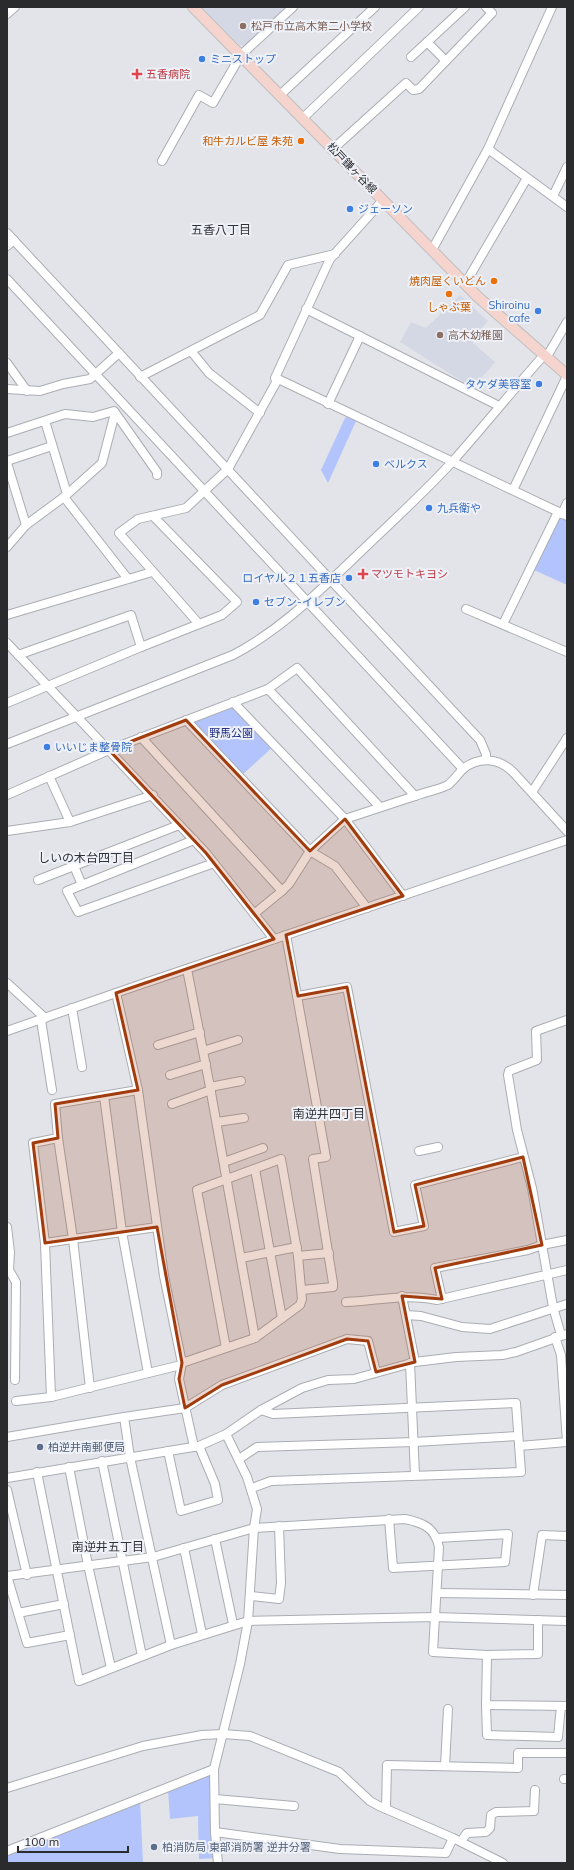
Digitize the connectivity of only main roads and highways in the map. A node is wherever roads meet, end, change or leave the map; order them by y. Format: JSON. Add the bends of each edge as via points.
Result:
{"nodes":[{"id":1,"x":193,"y":7,"type":"edge"},
{"id":2,"x":567,"y":376,"type":"edge"}],
"edges":[{"from":1,"to":2,"type":"main road","name":"松戸鎌ヶ谷線","via":[[465,284]]}]}
